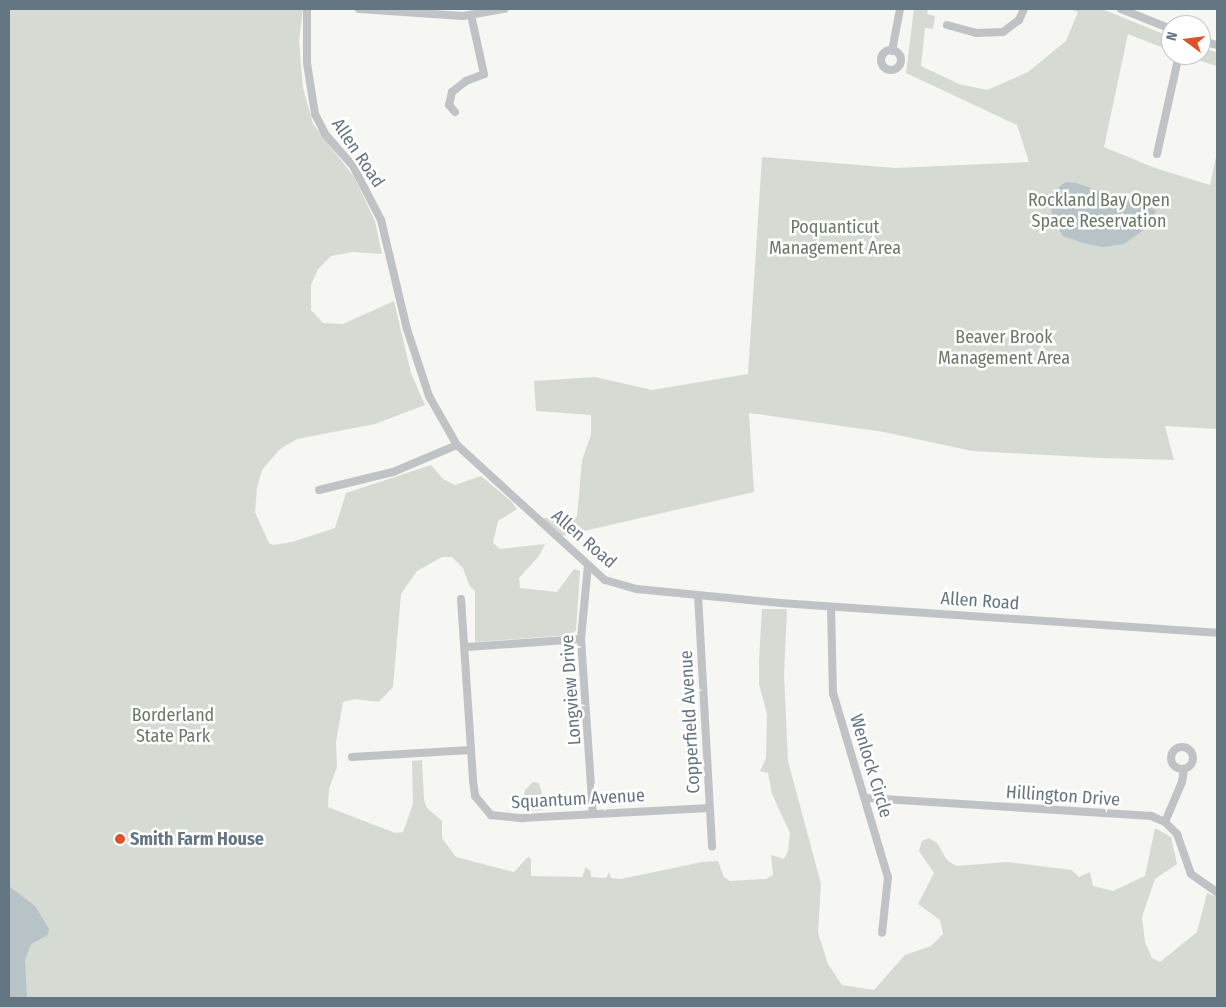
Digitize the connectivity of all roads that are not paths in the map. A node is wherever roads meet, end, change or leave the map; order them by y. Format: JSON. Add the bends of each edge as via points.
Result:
{"nodes":[{"id":1,"x":307,"y":9,"type":"edge"},
{"id":2,"x":359,"y":9,"type":"edge"},
{"id":3,"x":504,"y":9,"type":"edge"},
{"id":4,"x":900,"y":9,"type":"edge"},
{"id":5,"x":1024,"y":9,"type":"edge"},
{"id":6,"x":1120,"y":9,"type":"edge"},
{"id":7,"x":472,"y":15,"type":"junction"},
{"id":8,"x":947,"y":25,"type":"dead end"},
{"id":9,"x":1161,"y":25,"type":"edge"},
{"id":10,"x":892,"y":50,"type":"dead end"},
{"id":11,"x":1177,"y":65,"type":"edge"},
{"id":12,"x":455,"y":112,"type":"dead end"},
{"id":13,"x":1156,"y":154,"type":"dead end"},
{"id":14,"x":457,"y":445,"type":"junction"},
{"id":15,"x":319,"y":490,"type":"dead end"},
{"id":16,"x":588,"y":565,"type":"junction"},
{"id":17,"x":698,"y":595,"type":"junction"},
{"id":18,"x":461,"y":599,"type":"dead end"},
{"id":19,"x":832,"y":607,"type":"junction"},
{"id":20,"x":1217,"y":634,"type":"edge"},
{"id":21,"x":581,"y":639,"type":"junction"},
{"id":22,"x":467,"y":647,"type":"junction"},
{"id":23,"x":471,"y":750,"type":"junction"},
{"id":24,"x":352,"y":757,"type":"dead end"},
{"id":25,"x":1184,"y":769,"type":"dead end"},
{"id":26,"x":867,"y":798,"type":"junction"},
{"id":27,"x":709,"y":808,"type":"junction"},
{"id":28,"x":593,"y":813,"type":"junction"},
{"id":29,"x":1165,"y":822,"type":"junction"},
{"id":30,"x":712,"y":847,"type":"dead end"},
{"id":31,"x":1217,"y":892,"type":"edge"},
{"id":32,"x":882,"y":933,"type":"dead end"}],
"edges":[{"from":1,"to":14,"type":"street","name":"Allen Road","via":[[306,63],[315,114],[325,134],[353,166],[381,220],[420,375]]},
{"from":2,"to":7,"type":"street"},
{"from":3,"to":7,"type":"street"},
{"from":4,"to":10,"type":"street"},
{"from":5,"to":8,"type":"street","via":[[1019,20],[1003,32],[976,32]]},
{"from":6,"to":9,"type":"street"},
{"from":7,"to":12,"type":"street","via":[[484,74],[466,81],[452,92],[449,105]]},
{"from":11,"to":13,"type":"street"},
{"from":14,"to":15,"type":"street","via":[[393,472]]},
{"from":14,"to":16,"type":"street","name":"Allen Road"},
{"from":16,"to":17,"type":"street","name":"Allen Road","via":[[605,580],[623,587]]},
{"from":16,"to":21,"type":"street","name":"Longview Drive"},
{"from":17,"to":19,"type":"street","name":"Allen Road"},
{"from":17,"to":27,"type":"street","name":"Copperfield Avenue"},
{"from":18,"to":22,"type":"street","name":"Squantum Avenue"},
{"from":19,"to":20,"type":"street","name":"Allen Road"},
{"from":19,"to":26,"type":"street","name":"Wenlock Circle","via":[[833,693]]},
{"from":21,"to":22,"type":"street"},
{"from":21,"to":28,"type":"street","name":"Longview Drive"},
{"from":22,"to":23,"type":"street","name":"Squantum Avenue"},
{"from":23,"to":24,"type":"street"},
{"from":23,"to":28,"type":"street","name":"Squantum Avenue","via":[[475,796],[491,815],[522,818]]},
{"from":25,"to":29,"type":"street","via":[[1182,782]]},
{"from":26,"to":29,"type":"street","name":"Hillington Drive","via":[[1138,815]]},
{"from":26,"to":32,"type":"street","name":"Wenlock Circle","via":[[888,877]]},
{"from":27,"to":28,"type":"street","name":"Squantum Avenue"},
{"from":27,"to":30,"type":"street","name":"Copperfield Avenue"},
{"from":29,"to":31,"type":"street","via":[[1177,834],[1191,874]]}]}
